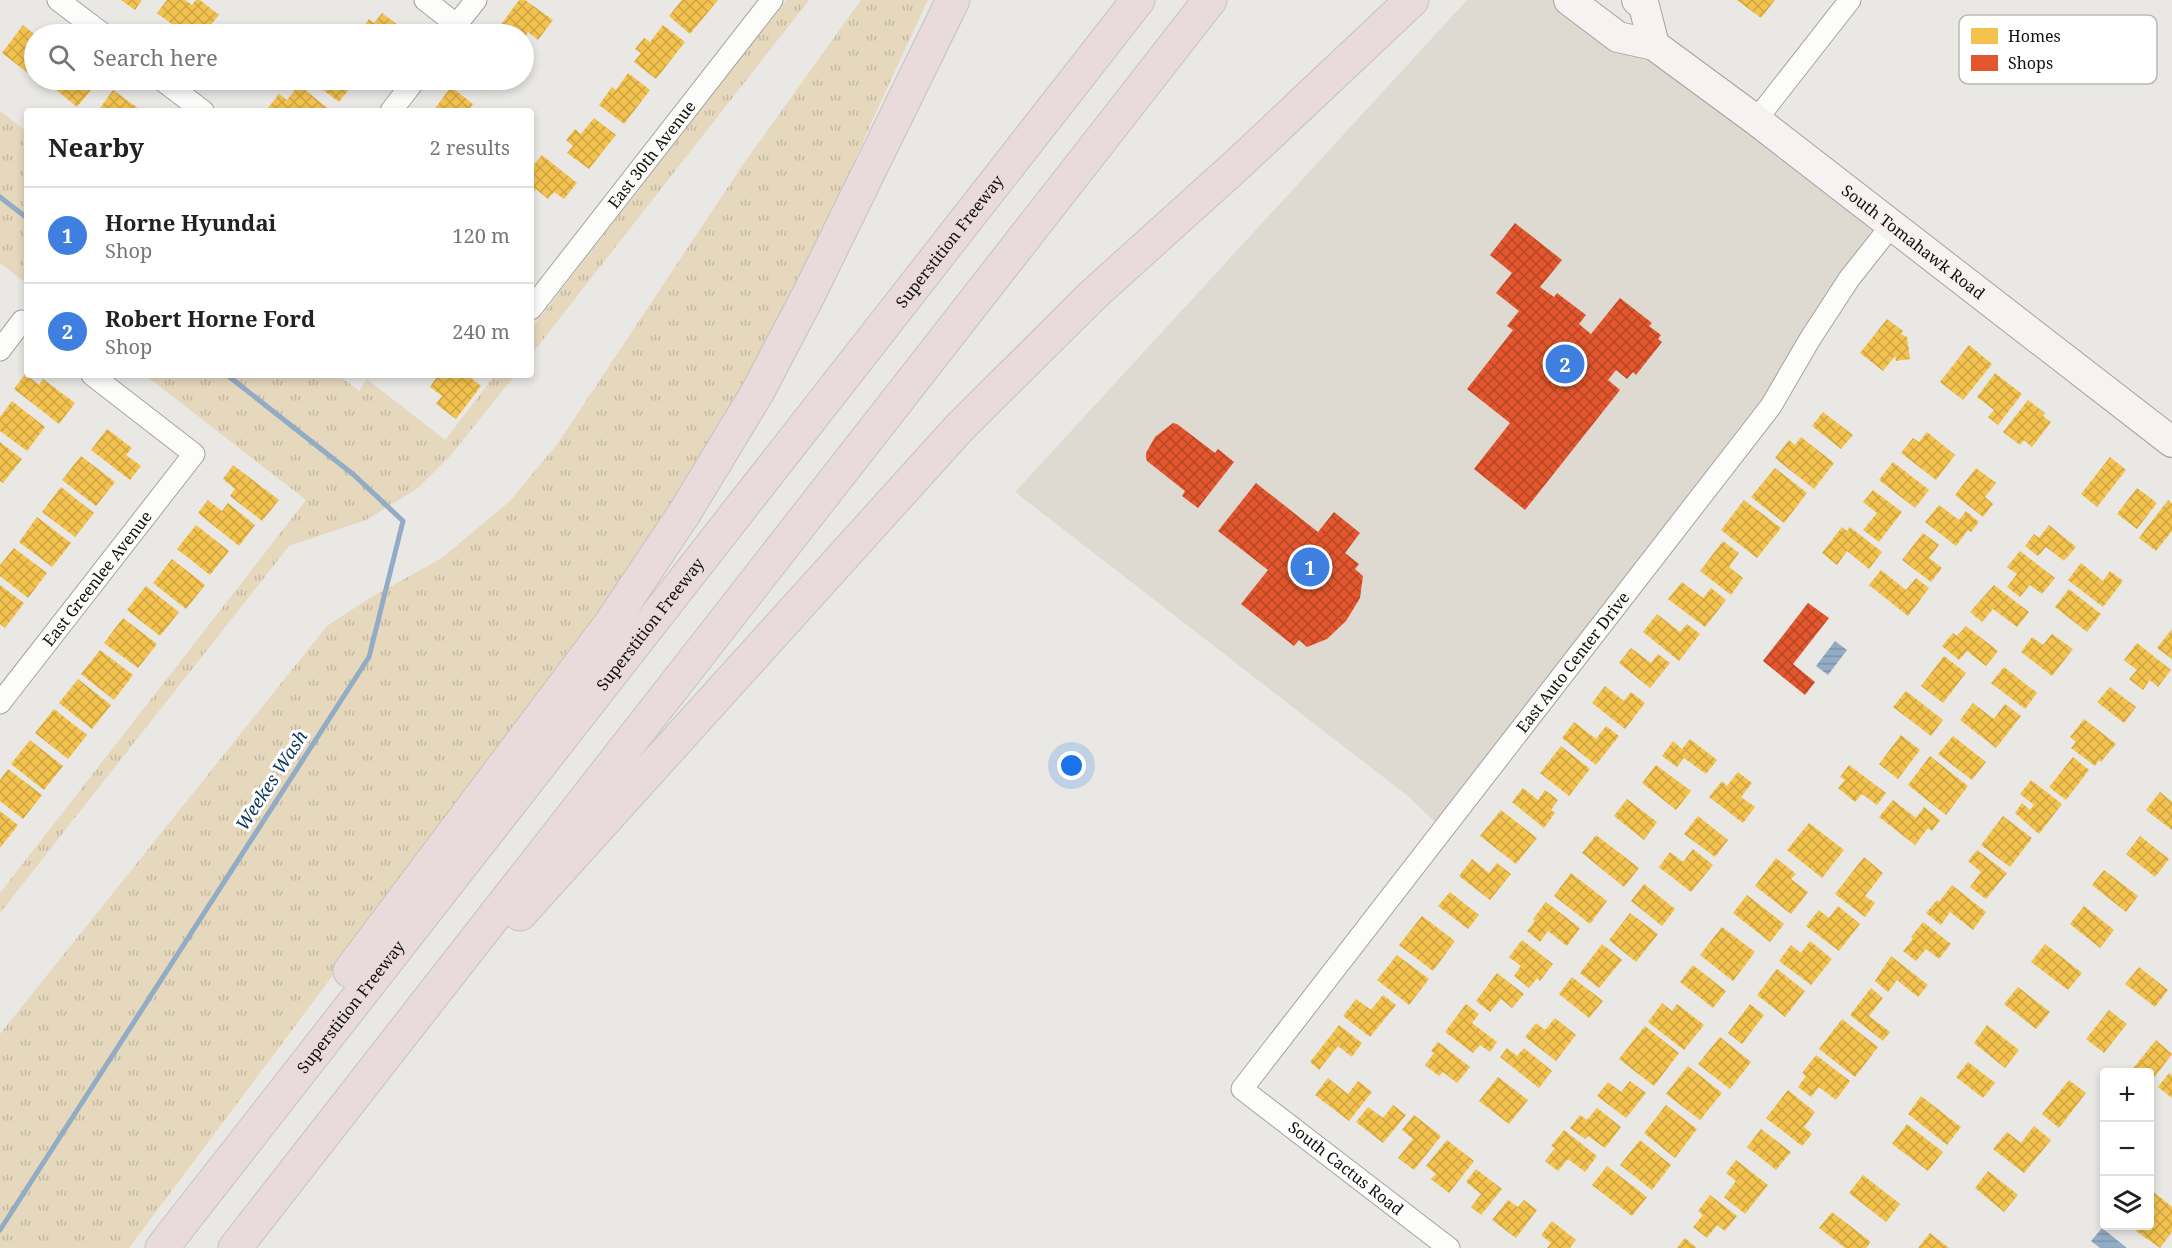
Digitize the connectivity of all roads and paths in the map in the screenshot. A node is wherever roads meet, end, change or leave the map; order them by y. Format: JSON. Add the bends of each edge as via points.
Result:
{"nodes":[{"id":1,"x":58,"y":0,"type":"edge"},
{"id":2,"x":425,"y":0,"type":"edge"},
{"id":3,"x":476,"y":0,"type":"edge"},
{"id":4,"x":772,"y":0,"type":"edge"},
{"id":5,"x":953,"y":0,"type":"edge"},
{"id":6,"x":1138,"y":0,"type":"edge"},
{"id":7,"x":1210,"y":0,"type":"edge"},
{"id":8,"x":1412,"y":0,"type":"edge"},
{"id":9,"x":1569,"y":0,"type":"edge"},
{"id":10,"x":1637,"y":0,"type":"edge"},
{"id":11,"x":1850,"y":0,"type":"edge"},
{"id":12,"x":90,"y":24,"type":"edge"},
{"id":13,"x":447,"y":24,"type":"edge"},
{"id":14,"x":458,"y":24,"type":"edge"},
{"id":15,"x":1654,"y":45,"type":"junction"},
{"id":16,"x":175,"y":90,"type":"edge"},
{"id":17,"x":407,"y":90,"type":"edge"},
{"id":18,"x":199,"y":108,"type":"edge"},
{"id":19,"x":393,"y":108,"type":"edge"},
{"id":20,"x":1756,"y":120,"type":"junction"},
{"id":21,"x":1891,"y":226,"type":"junction"},
{"id":22,"x":534,"y":305,"type":"edge"},
{"id":23,"x":24,"y":324,"type":"edge"},
{"id":24,"x":0,"y":350,"type":"edge"},
{"id":25,"x":96,"y":378,"type":"edge"},
{"id":26,"x":2172,"y":442,"type":"edge"},
{"id":27,"x":0,"y":703,"type":"edge"},
{"id":28,"x":376,"y":1066,"type":"junction"},
{"id":29,"x":1242,"y":1089,"type":"joint"},
{"id":30,"x":155,"y":1248,"type":"edge"},
{"id":31,"x":162,"y":1248,"type":"edge"},
{"id":32,"x":235,"y":1248,"type":"edge"},
{"id":33,"x":1449,"y":1248,"type":"edge"}],
"edges":[{"from":1,"to":12,"type":"street"},
{"from":2,"to":13,"type":"street"},
{"from":3,"to":14,"type":"street"},
{"from":4,"to":22,"type":"street","name":"East 30th Avenue"},
{"from":5,"to":30,"type":"highway","via":[[809,294],[757,393],[685,512],[610,623],[276,1070]]},
{"from":6,"to":31,"type":"highway","name":"Superstition Freeway"},
{"from":7,"to":28,"type":"highway"},
{"from":8,"to":28,"type":"highway","via":[[1092,295],[960,427],[490,947]]},
{"from":9,"to":15,"type":"main road","name":"South Tomahawk Road","via":[[1617,37]]},
{"from":10,"to":15,"type":"main road","via":[[1644,6]]},
{"from":11,"to":20,"type":"street"},
{"from":15,"to":20,"type":"main road","name":"South Tomahawk Road"},
{"from":16,"to":18,"type":"street"},
{"from":17,"to":19,"type":"street"},
{"from":20,"to":21,"type":"main road","name":"South Tomahawk Road"},
{"from":21,"to":26,"type":"main road","name":"South Tomahawk Road"},
{"from":21,"to":29,"type":"street","name":"East Auto Center Drive","via":[[1849,279],[1771,406]]},
{"from":23,"to":24,"type":"street"},
{"from":25,"to":27,"type":"street","name":"East Greenlee Avenue","via":[[194,454]]},
{"from":28,"to":32,"type":"highway"},
{"from":29,"to":33,"type":"street","name":"South Cactus Road"}]}
